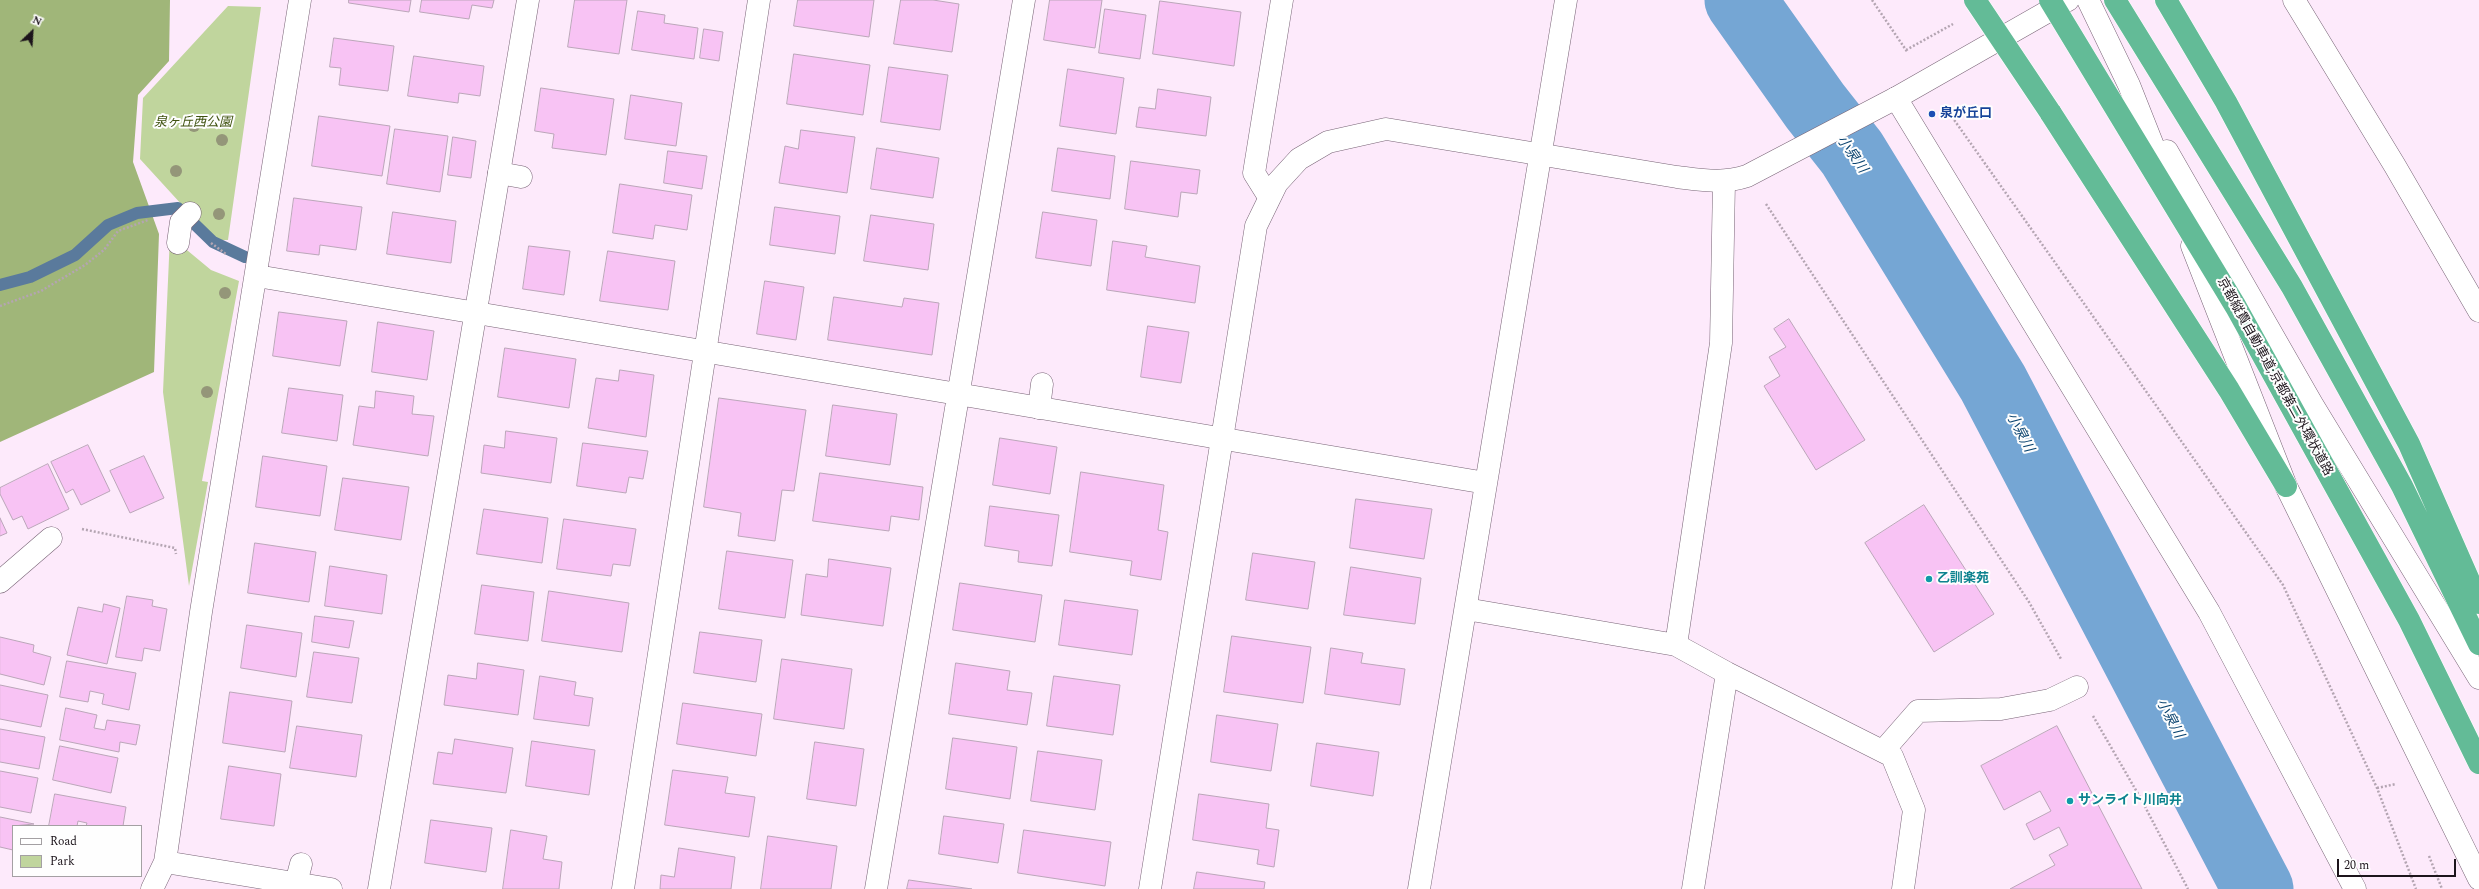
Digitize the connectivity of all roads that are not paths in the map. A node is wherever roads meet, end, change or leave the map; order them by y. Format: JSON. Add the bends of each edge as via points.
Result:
{"nodes":[{"id":1,"x":300,"y":0,"type":"edge"},
{"id":2,"x":528,"y":0,"type":"edge"},
{"id":3,"x":759,"y":0,"type":"edge"},
{"id":4,"x":1024,"y":0,"type":"edge"},
{"id":5,"x":1282,"y":0,"type":"edge"},
{"id":6,"x":1566,"y":0,"type":"edge"},
{"id":7,"x":1975,"y":0,"type":"edge"},
{"id":8,"x":2050,"y":0,"type":"edge"},
{"id":9,"x":2068,"y":0,"type":"edge"},
{"id":10,"x":2088,"y":0,"type":"edge"},
{"id":11,"x":2115,"y":0,"type":"edge"},
{"id":12,"x":2166,"y":0,"type":"edge"},
{"id":13,"x":2294,"y":0,"type":"edge"},
{"id":14,"x":2129,"y":86,"type":"junction"},
{"id":15,"x":1892,"y":100,"type":"junction"},
{"id":16,"x":1541,"y":155,"type":"junction"},
{"id":17,"x":499,"y":173,"type":"junction"},
{"id":18,"x":521,"y":177,"type":"dead end"},
{"id":19,"x":1724,"y":182,"type":"junction"},
{"id":20,"x":1269,"y":197,"type":"junction"},
{"id":21,"x":257,"y":276,"type":"junction"},
{"id":22,"x":2479,"y":311,"type":"edge"},
{"id":23,"x":476,"y":313,"type":"junction"},
{"id":24,"x":705,"y":352,"type":"junction"},
{"id":25,"x":1042,"y":384,"type":"dead end"},
{"id":26,"x":958,"y":394,"type":"junction"},
{"id":27,"x":1039,"y":408,"type":"junction"},
{"id":28,"x":1222,"y":439,"type":"junction"},
{"id":29,"x":1486,"y":483,"type":"junction"},
{"id":30,"x":2286,"y":486,"type":"junction"},
{"id":31,"x":51,"y":538,"type":"road end"},
{"id":32,"x":0,"y":582,"type":"edge"},
{"id":33,"x":2479,"y":603,"type":"edge"},
{"id":34,"x":1466,"y":609,"type":"junction"},
{"id":35,"x":2479,"y":644,"type":"edge"},
{"id":36,"x":1676,"y":645,"type":"junction"},
{"id":37,"x":1727,"y":673,"type":"junction"},
{"id":38,"x":2479,"y":678,"type":"edge"},
{"id":39,"x":2077,"y":687,"type":"road end"},
{"id":40,"x":1883,"y":751,"type":"junction"},
{"id":41,"x":2479,"y":764,"type":"edge"},
{"id":42,"x":165,"y":862,"type":"junction"},
{"id":43,"x":2479,"y":879,"type":"edge"},
{"id":44,"x":152,"y":889,"type":"edge"},
{"id":45,"x":331,"y":889,"type":"edge"},
{"id":46,"x":379,"y":889,"type":"edge"},
{"id":47,"x":623,"y":889,"type":"edge"},
{"id":48,"x":876,"y":889,"type":"edge"},
{"id":49,"x":1150,"y":889,"type":"edge"},
{"id":50,"x":1419,"y":889,"type":"edge"},
{"id":51,"x":1693,"y":889,"type":"edge"},
{"id":52,"x":1903,"y":889,"type":"edge"},
{"id":53,"x":2355,"y":889,"type":"edge"}],
"edges":[{"from":1,"to":21,"type":"street"},
{"from":2,"to":17,"type":"street"},
{"from":3,"to":24,"type":"street"},
{"from":4,"to":26,"type":"street"},
{"from":5,"to":20,"type":"street","via":[[1254,174]]},
{"from":6,"to":16,"type":"street"},
{"from":7,"to":30,"type":"highway","bridge":true,"via":[[2224,383]]},
{"from":8,"to":41,"type":"highway","name":"京都縦貫自動車道;京都第二外環状道路","bridge":true,"via":[[2236,306],[2409,620]]},
{"from":9,"to":15,"type":"street"},
{"from":10,"to":14,"type":"street"},
{"from":11,"to":35,"type":"highway","via":[[2292,287],[2402,486]]},
{"from":12,"to":33,"type":"highway","via":[[2226,102],[2409,444]]},
{"from":13,"to":22,"type":"street"},
{"from":14,"to":30,"type":"street"},
{"from":14,"to":38,"type":"street","via":[[2312,404]]},
{"from":15,"to":19,"type":"street","via":[[1753,173]]},
{"from":15,"to":53,"type":"street","via":[[2209,612]]},
{"from":16,"to":19,"type":"street"},
{"from":16,"to":20,"type":"street","via":[[1386,129],[1328,142],[1299,159]]},
{"from":16,"to":29,"type":"street"},
{"from":17,"to":18,"type":"street"},
{"from":17,"to":23,"type":"street"},
{"from":19,"to":36,"type":"street","via":[[1721,343]]},
{"from":20,"to":28,"type":"street","via":[[1256,226]]},
{"from":21,"to":23,"type":"street"},
{"from":21,"to":42,"type":"street","via":[[201,612]]},
{"from":23,"to":24,"type":"street"},
{"from":23,"to":46,"type":"street"},
{"from":24,"to":26,"type":"street"},
{"from":24,"to":47,"type":"street"},
{"from":25,"to":27,"type":"street"},
{"from":26,"to":27,"type":"street"},
{"from":26,"to":48,"type":"street"},
{"from":27,"to":28,"type":"street"},
{"from":28,"to":29,"type":"street"},
{"from":28,"to":49,"type":"street"},
{"from":29,"to":34,"type":"street"},
{"from":30,"to":43,"type":"street"},
{"from":31,"to":32,"type":"street"},
{"from":34,"to":36,"type":"street"},
{"from":34,"to":50,"type":"street"},
{"from":36,"to":37,"type":"street"},
{"from":37,"to":40,"type":"street"},
{"from":37,"to":51,"type":"street"},
{"from":39,"to":40,"type":"street","via":[[2050,700],[2001,709],[1918,711]]},
{"from":40,"to":52,"type":"street","via":[[1892,756],[1914,810]]},
{"from":42,"to":44,"type":"street"},
{"from":42,"to":45,"type":"street","via":[[298,873]]}]}
